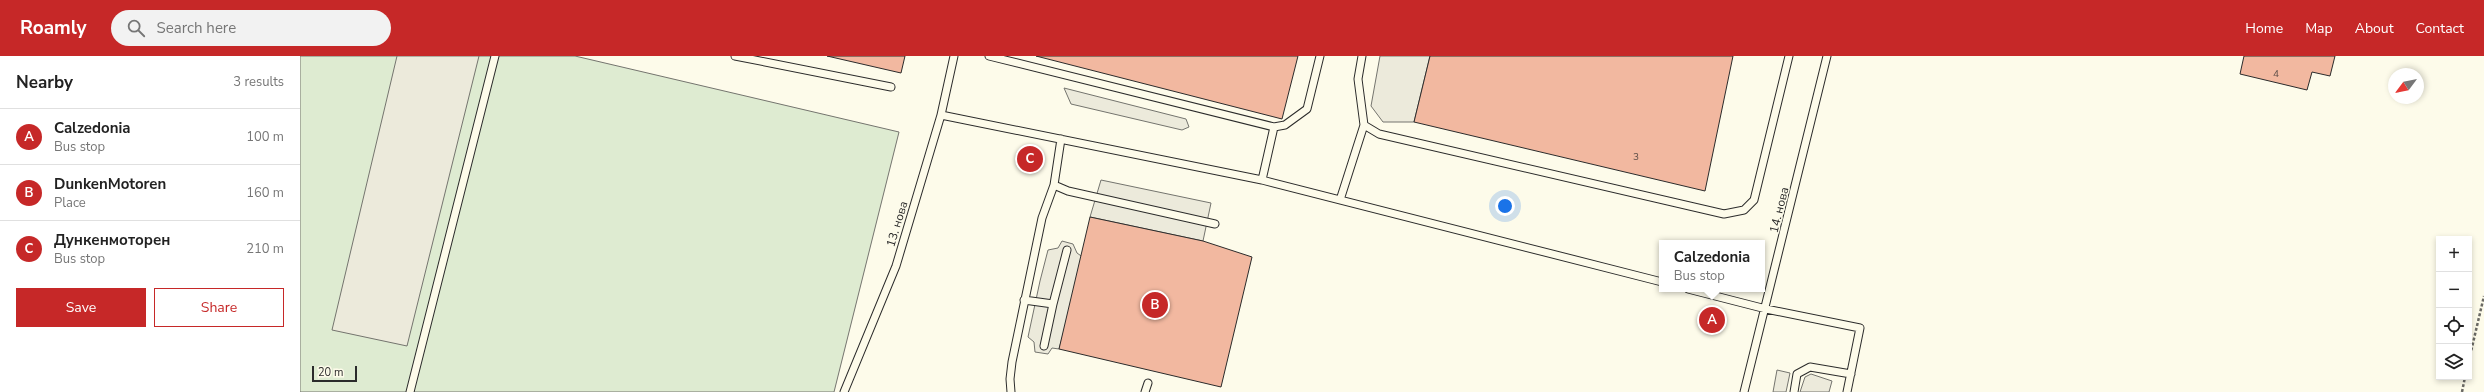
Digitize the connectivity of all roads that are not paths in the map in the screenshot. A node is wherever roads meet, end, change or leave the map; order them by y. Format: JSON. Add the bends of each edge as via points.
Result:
{"nodes":[{"id":1,"x":495,"y":56,"type":"edge"},
{"id":2,"x":735,"y":56,"type":"edge"},
{"id":3,"x":954,"y":56,"type":"edge"},
{"id":4,"x":989,"y":56,"type":"edge"},
{"id":5,"x":1320,"y":56,"type":"edge"},
{"id":6,"x":1362,"y":56,"type":"edge"},
{"id":7,"x":1789,"y":56,"type":"edge"},
{"id":8,"x":1827,"y":56,"type":"edge"},
{"id":9,"x":891,"y":87,"type":"dead end"},
{"id":10,"x":941,"y":115,"type":"junction"},
{"id":11,"x":1364,"y":126,"type":"junction"},
{"id":12,"x":1274,"y":127,"type":"junction"},
{"id":13,"x":1061,"y":139,"type":"junction"},
{"id":14,"x":1262,"y":180,"type":"junction"},
{"id":15,"x":1054,"y":185,"type":"junction"},
{"id":16,"x":1340,"y":200,"type":"junction"},
{"id":17,"x":1215,"y":224,"type":"dead end"},
{"id":18,"x":1066,"y":250,"type":"dead end"},
{"id":19,"x":1659,"y":281,"type":"edge"},
{"id":20,"x":1700,"y":292,"type":"edge"},
{"id":21,"x":1024,"y":300,"type":"junction"},
{"id":22,"x":1053,"y":304,"type":"junction"},
{"id":23,"x":1766,"y":309,"type":"junction"},
{"id":24,"x":1044,"y":346,"type":"dead end"},
{"id":25,"x":1851,"y":374,"type":"junction"},
{"id":26,"x":1148,"y":382,"type":"dead end"},
{"id":27,"x":410,"y":392,"type":"edge"},
{"id":28,"x":844,"y":392,"type":"edge"},
{"id":29,"x":1011,"y":392,"type":"edge"},
{"id":30,"x":1146,"y":392,"type":"edge"},
{"id":31,"x":1744,"y":392,"type":"edge"},
{"id":32,"x":1794,"y":392,"type":"edge"},
{"id":33,"x":1847,"y":392,"type":"edge"}],
"edges":[{"from":1,"to":27,"type":"lane"},
{"from":2,"to":9,"type":"lane"},
{"from":3,"to":10,"type":"lane","name":"13. нова"},
{"from":4,"to":12,"type":"lane"},
{"from":5,"to":12,"type":"lane","via":[[1307,109],[1285,125]]},
{"from":6,"to":11,"type":"lane","via":[[1358,79]]},
{"from":7,"to":11,"type":"lane","via":[[1754,200],[1744,210],[1724,214],[1379,134]]},
{"from":8,"to":23,"type":"lane","name":"14. нова"},
{"from":10,"to":13,"type":"lane"},
{"from":10,"to":28,"type":"lane","name":"13. нова","via":[[896,266]]},
{"from":11,"to":16,"type":"lane"},
{"from":12,"to":14,"type":"lane"},
{"from":13,"to":14,"type":"lane"},
{"from":13,"to":15,"type":"lane"},
{"from":14,"to":16,"type":"lane"},
{"from":15,"to":17,"type":"lane","via":[[1068,191]]},
{"from":15,"to":21,"type":"lane","via":[[1042,218]]},
{"from":16,"to":19,"type":"lane"},
{"from":18,"to":22,"type":"lane"},
{"from":20,"to":23,"type":"lane"},
{"from":21,"to":22,"type":"lane"},
{"from":21,"to":29,"type":"lane","via":[[1010,374]]},
{"from":22,"to":24,"type":"lane"},
{"from":23,"to":25,"type":"lane","via":[[1860,328]]},
{"from":23,"to":31,"type":"lane","name":"14. нова"},
{"from":25,"to":32,"type":"lane","via":[[1810,367],[1796,374]]},
{"from":25,"to":33,"type":"lane"},
{"from":26,"to":30,"type":"lane"}]}
